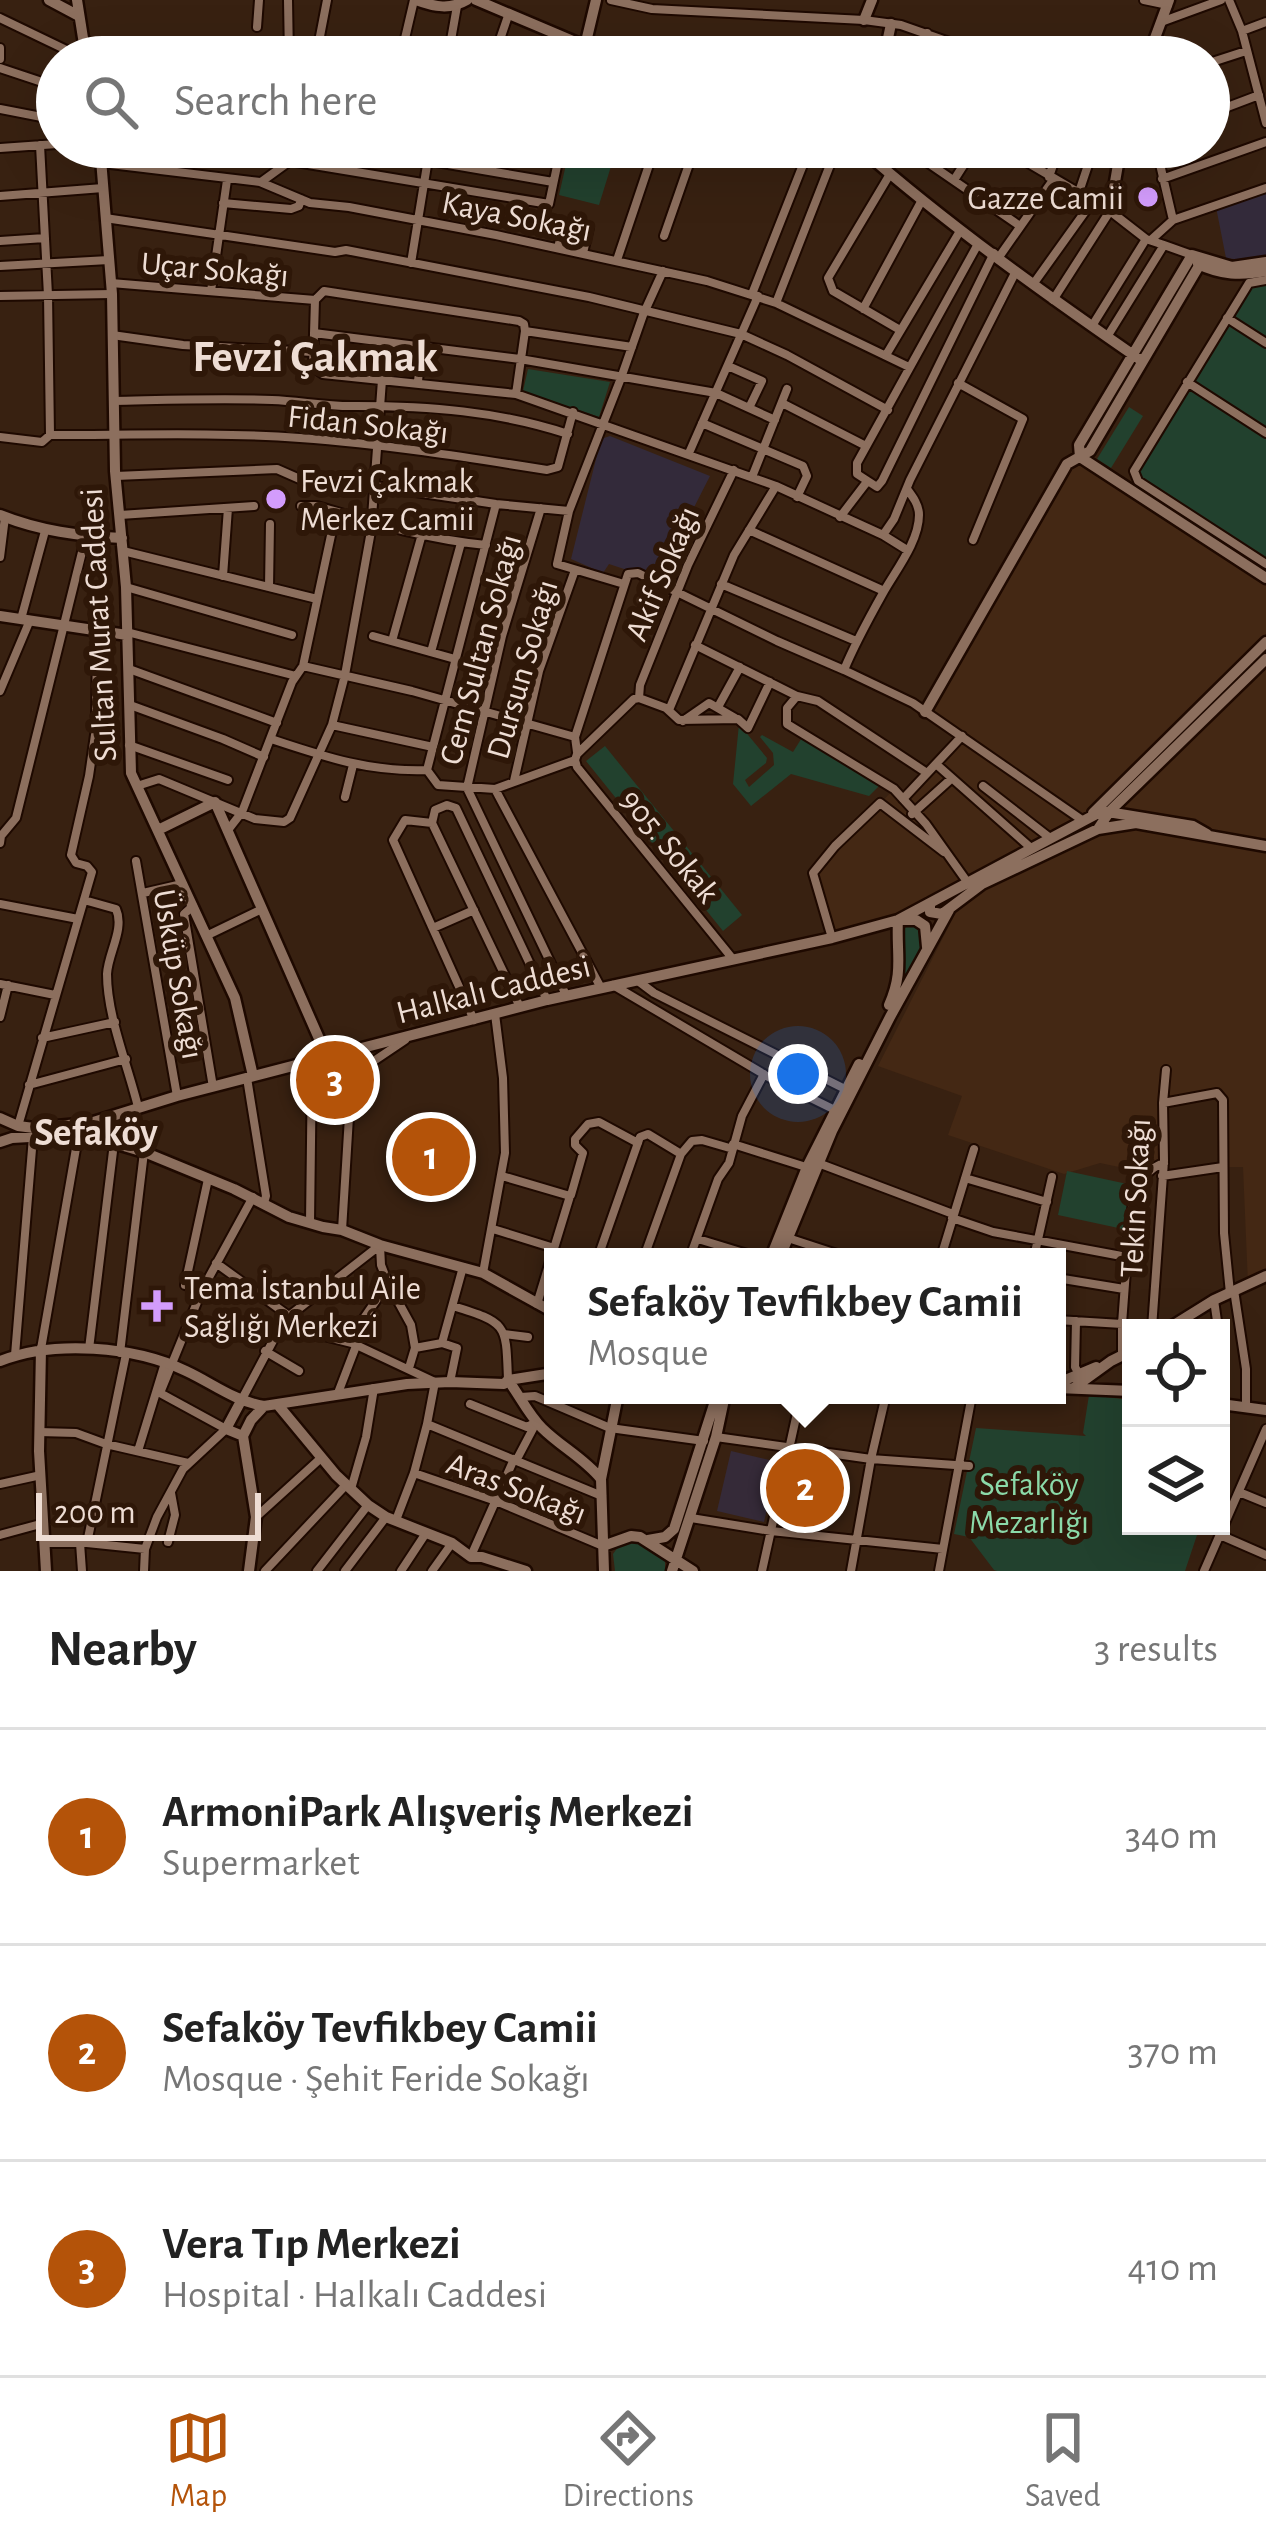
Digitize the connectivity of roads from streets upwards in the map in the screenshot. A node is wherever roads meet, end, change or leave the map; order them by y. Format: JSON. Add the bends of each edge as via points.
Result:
{"nodes":[{"id":1,"x":49,"y":0,"type":"edge"},
{"id":2,"x":77,"y":0,"type":"edge"},
{"id":3,"x":259,"y":0,"type":"edge"},
{"id":4,"x":288,"y":0,"type":"edge"},
{"id":5,"x":327,"y":0,"type":"edge"},
{"id":6,"x":415,"y":0,"type":"edge"},
{"id":7,"x":476,"y":0,"type":"edge"},
{"id":8,"x":596,"y":0,"type":"edge"},
{"id":9,"x":611,"y":0,"type":"edge"},
{"id":10,"x":872,"y":0,"type":"edge"},
{"id":11,"x":1144,"y":0,"type":"edge"},
{"id":12,"x":1224,"y":0,"type":"edge"},
{"id":13,"x":1168,"y":2,"type":"edge"},
{"id":14,"x":452,"y":3,"type":"edge"},
{"id":15,"x":509,"y":14,"type":"junction"},
{"id":16,"x":80,"y":16,"type":"junction"},
{"id":17,"x":0,"y":18,"type":"edge"},
{"id":18,"x":864,"y":20,"type":"junction"},
{"id":19,"x":1160,"y":22,"type":"junction"},
{"id":20,"x":1266,"y":22,"type":"edge"},
{"id":21,"x":891,"y":24,"type":"junction"},
{"id":22,"x":257,"y":27,"type":"dead end"},
{"id":23,"x":1242,"y":32,"type":"junction"},
{"id":24,"x":927,"y":33,"type":"junction"},
{"id":25,"x":39,"y":36,"type":"edge"},
{"id":26,"x":82,"y":36,"type":"edge"},
{"id":27,"x":289,"y":36,"type":"edge"},
{"id":28,"x":320,"y":36,"type":"edge"},
{"id":29,"x":407,"y":36,"type":"edge"},
{"id":30,"x":450,"y":36,"type":"edge"},
{"id":31,"x":501,"y":36,"type":"edge"},
{"id":32,"x":554,"y":36,"type":"edge"},
{"id":33,"x":588,"y":36,"type":"edge"},
{"id":34,"x":888,"y":36,"type":"edge"},
{"id":35,"x":926,"y":36,"type":"edge"},
{"id":36,"x":935,"y":36,"type":"edge"},
{"id":37,"x":1155,"y":36,"type":"edge"},
{"id":38,"x":0,"y":48,"type":"edge"},
{"id":39,"x":1246,"y":51,"type":"junction"},
{"id":40,"x":1230,"y":56,"type":"edge"},
{"id":41,"x":0,"y":59,"type":"edge"},
{"id":42,"x":1266,"y":64,"type":"edge"},
{"id":43,"x":0,"y":68,"type":"edge"},
{"id":44,"x":1252,"y":70,"type":"junction"},
{"id":45,"x":36,"y":81,"type":"edge"},
{"id":46,"x":1262,"y":100,"type":"edge"},
{"id":47,"x":1230,"y":108,"type":"edge"},
{"id":48,"x":0,"y":109,"type":"edge"},
{"id":49,"x":36,"y":116,"type":"edge"},
{"id":50,"x":1266,"y":124,"type":"edge"},
{"id":51,"x":1266,"y":142,"type":"edge"},
{"id":52,"x":36,"y":145,"type":"edge"},
{"id":53,"x":0,"y":148,"type":"edge"},
{"id":54,"x":1230,"y":155,"type":"edge"},
{"id":55,"x":41,"y":168,"type":"edge"},
{"id":56,"x":101,"y":168,"type":"edge"},
{"id":57,"x":140,"y":168,"type":"edge"},
{"id":58,"x":280,"y":168,"type":"edge"},
{"id":59,"x":337,"y":168,"type":"edge"},
{"id":60,"x":426,"y":168,"type":"edge"},
{"id":61,"x":475,"y":168,"type":"edge"},
{"id":62,"x":557,"y":168,"type":"edge"},
{"id":63,"x":648,"y":168,"type":"edge"},
{"id":64,"x":688,"y":168,"type":"edge"},
{"id":65,"x":802,"y":168,"type":"edge"},
{"id":66,"x":829,"y":168,"type":"edge"},
{"id":67,"x":883,"y":168,"type":"edge"},
{"id":68,"x":935,"y":168,"type":"edge"},
{"id":69,"x":962,"y":168,"type":"edge"},
{"id":70,"x":1034,"y":168,"type":"edge"},
{"id":71,"x":1053,"y":168,"type":"edge"},
{"id":72,"x":1087,"y":168,"type":"edge"},
{"id":73,"x":1117,"y":168,"type":"edge"},
{"id":74,"x":1160,"y":168,"type":"edge"},
{"id":75,"x":1193,"y":168,"type":"edge"},
{"id":76,"x":890,"y":174,"type":"junction"},
{"id":77,"x":1051,"y":178,"type":"junction"},
{"id":78,"x":226,"y":179,"type":"junction"},
{"id":79,"x":1162,"y":179,"type":"junction"},
{"id":80,"x":424,"y":181,"type":"junction"},
{"id":81,"x":954,"y":181,"type":"junction"},
{"id":82,"x":260,"y":182,"type":"junction"},
{"id":83,"x":554,"y":182,"type":"junction"},
{"id":84,"x":103,"y":188,"type":"junction"},
{"id":85,"x":1266,"y":188,"type":"edge"},
{"id":86,"x":42,"y":193,"type":"junction"},
{"id":87,"x":1078,"y":195,"type":"junction"},
{"id":88,"x":0,"y":196,"type":"edge"},
{"id":89,"x":301,"y":200,"type":"junction"},
{"id":90,"x":922,"y":200,"type":"junction"},
{"id":91,"x":223,"y":202,"type":"junction"},
{"id":92,"x":1092,"y":202,"type":"junction"},
{"id":93,"x":1110,"y":212,"type":"junction"},
{"id":94,"x":106,"y":218,"type":"junction"},
{"id":95,"x":417,"y":220,"type":"junction"},
{"id":96,"x":1173,"y":220,"type":"junction"},
{"id":97,"x":564,"y":223,"type":"dead end"},
{"id":98,"x":1020,"y":226,"type":"junction"},
{"id":99,"x":589,"y":227,"type":"dead end"},
{"id":100,"x":961,"y":229,"type":"junction"},
{"id":101,"x":664,"y":236,"type":"dead end"},
{"id":102,"x":218,"y":237,"type":"junction"},
{"id":103,"x":45,"y":238,"type":"junction"},
{"id":104,"x":1149,"y":239,"type":"junction"},
{"id":105,"x":0,"y":241,"type":"edge"},
{"id":106,"x":979,"y":243,"type":"junction"},
{"id":107,"x":1164,"y":245,"type":"junction"},
{"id":108,"x":558,"y":248,"type":"junction"},
{"id":109,"x":583,"y":253,"type":"junction"},
{"id":110,"x":996,"y":255,"type":"junction"},
{"id":111,"x":1194,"y":258,"type":"junction"},
{"id":112,"x":109,"y":260,"type":"junction"},
{"id":113,"x":617,"y":260,"type":"junction"},
{"id":114,"x":411,"y":262,"type":"junction"},
{"id":115,"x":46,"y":263,"type":"junction"},
{"id":116,"x":0,"y":266,"type":"edge"},
{"id":117,"x":663,"y":271,"type":"junction"},
{"id":118,"x":1016,"y":271,"type":"junction"},
{"id":119,"x":1266,"y":271,"type":"edge"},
{"id":120,"x":1034,"y":283,"type":"junction"},
{"id":121,"x":111,"y":288,"type":"junction"},
{"id":122,"x":211,"y":291,"type":"junction"},
{"id":123,"x":48,"y":295,"type":"junction"},
{"id":124,"x":755,"y":295,"type":"junction"},
{"id":125,"x":0,"y":296,"type":"edge"},
{"id":126,"x":315,"y":300,"type":"junction"},
{"id":127,"x":1054,"y":300,"type":"junction"},
{"id":128,"x":776,"y":303,"type":"junction"},
{"id":129,"x":863,"y":309,"type":"junction"},
{"id":130,"x":645,"y":310,"type":"junction"},
{"id":131,"x":1227,"y":318,"type":"junction"},
{"id":132,"x":1092,"y":326,"type":"junction"},
{"id":133,"x":900,"y":330,"type":"junction"},
{"id":134,"x":525,"y":331,"type":"junction"},
{"id":135,"x":314,"y":333,"type":"junction"},
{"id":136,"x":741,"y":334,"type":"junction"},
{"id":137,"x":112,"y":335,"type":"junction"},
{"id":138,"x":1107,"y":337,"type":"junction"},
{"id":139,"x":1266,"y":343,"type":"edge"},
{"id":140,"x":421,"y":346,"type":"junction"},
{"id":141,"x":632,"y":346,"type":"junction"},
{"id":142,"x":313,"y":352,"type":"junction"},
{"id":143,"x":886,"y":355,"type":"junction"},
{"id":144,"x":1137,"y":358,"type":"junction"},
{"id":145,"x":520,"y":359,"type":"junction"},
{"id":146,"x":728,"y":366,"type":"junction"},
{"id":147,"x":909,"y":368,"type":"junction"},
{"id":148,"x":622,"y":378,"type":"junction"},
{"id":149,"x":382,"y":380,"type":"junction"},
{"id":150,"x":418,"y":382,"type":"junction"},
{"id":151,"x":1187,"y":382,"type":"junction"},
{"id":152,"x":958,"y":383,"type":"junction"},
{"id":153,"x":788,"y":388,"type":"dead end"},
{"id":154,"x":716,"y":393,"type":"junction"},
{"id":155,"x":516,"y":394,"type":"junction"},
{"id":156,"x":113,"y":400,"type":"junction"},
{"id":157,"x":782,"y":403,"type":"junction"},
{"id":158,"x":381,"y":404,"type":"junction"},
{"id":159,"x":749,"y":408,"type":"junction"},
{"id":160,"x":887,"y":410,"type":"junction"},
{"id":161,"x":573,"y":412,"type":"junction"},
{"id":162,"x":776,"y":420,"type":"junction"},
{"id":163,"x":602,"y":423,"type":"junction"},
{"id":164,"x":702,"y":423,"type":"junction"},
{"id":165,"x":1266,"y":433,"type":"edge"},
{"id":166,"x":568,"y":434,"type":"junction"},
{"id":167,"x":50,"y":435,"type":"junction"},
{"id":168,"x":114,"y":435,"type":"junction"},
{"id":169,"x":0,"y":437,"type":"edge"},
{"id":170,"x":378,"y":445,"type":"junction"},
{"id":171,"x":866,"y":446,"type":"junction"},
{"id":172,"x":763,"y":450,"type":"junction"},
{"id":173,"x":689,"y":453,"type":"junction"},
{"id":174,"x":1080,"y":457,"type":"junction"},
{"id":175,"x":734,"y":470,"type":"junction"},
{"id":176,"x":116,"y":476,"type":"junction"},
{"id":177,"x":752,"y":477,"type":"junction"},
{"id":178,"x":866,"y":482,"type":"junction"},
{"id":179,"x":376,"y":486,"type":"junction"},
{"id":180,"x":776,"y":486,"type":"junction"},
{"id":181,"x":907,"y":489,"type":"junction"},
{"id":182,"x":797,"y":497,"type":"junction"},
{"id":183,"x":496,"y":504,"type":"junction"},
{"id":184,"x":254,"y":506,"type":"dead end"},
{"id":185,"x":301,"y":506,"type":"dead end"},
{"id":186,"x":228,"y":508,"type":"junction"},
{"id":187,"x":541,"y":508,"type":"junction"},
{"id":188,"x":336,"y":512,"type":"junction"},
{"id":189,"x":569,"y":512,"type":"junction"},
{"id":190,"x":121,"y":515,"type":"junction"},
{"id":191,"x":2,"y":516,"type":"edge"},
{"id":192,"x":840,"y":517,"type":"junction"},
{"id":193,"x":371,"y":522,"type":"junction"},
{"id":194,"x":270,"y":524,"type":"dead end"},
{"id":195,"x":748,"y":530,"type":"junction"},
{"id":196,"x":45,"y":531,"type":"junction"},
{"id":197,"x":422,"y":534,"type":"junction"},
{"id":198,"x":86,"y":536,"type":"junction"},
{"id":199,"x":883,"y":536,"type":"junction"},
{"id":200,"x":973,"y":540,"type":"dead end"},
{"id":201,"x":461,"y":543,"type":"junction"},
{"id":202,"x":122,"y":544,"type":"junction"},
{"id":203,"x":485,"y":544,"type":"junction"},
{"id":204,"x":908,"y":550,"type":"junction"},
{"id":205,"x":0,"y":557,"type":"edge"},
{"id":206,"x":1266,"y":564,"type":"edge"},
{"id":207,"x":575,"y":569,"type":"junction"},
{"id":208,"x":223,"y":576,"type":"junction"},
{"id":209,"x":1266,"y":578,"type":"edge"},
{"id":210,"x":624,"y":584,"type":"junction"},
{"id":211,"x":722,"y":584,"type":"junction"},
{"id":212,"x":126,"y":586,"type":"junction"},
{"id":213,"x":269,"y":587,"type":"junction"},
{"id":214,"x":884,"y":591,"type":"junction"},
{"id":215,"x":677,"y":593,"type":"junction"},
{"id":216,"x":317,"y":599,"type":"junction"},
{"id":217,"x":710,"y":609,"type":"junction"},
{"id":218,"x":0,"y":616,"type":"edge"},
{"id":219,"x":26,"y":620,"type":"junction"},
{"id":220,"x":65,"y":626,"type":"junction"},
{"id":221,"x":97,"y":630,"type":"junction"},
{"id":222,"x":127,"y":634,"type":"junction"},
{"id":223,"x":292,"y":635,"type":"dead end"},
{"id":224,"x":373,"y":636,"type":"dead end"},
{"id":225,"x":392,"y":641,"type":"junction"},
{"id":226,"x":856,"y":641,"type":"junction"},
{"id":227,"x":1266,"y":642,"type":"edge"},
{"id":228,"x":695,"y":645,"type":"junction"},
{"id":229,"x":430,"y":652,"type":"junction"},
{"id":230,"x":1266,"y":658,"type":"edge"},
{"id":231,"x":454,"y":659,"type":"junction"},
{"id":232,"x":302,"y":666,"type":"junction"},
{"id":233,"x":740,"y":667,"type":"junction"},
{"id":234,"x":128,"y":669,"type":"junction"},
{"id":235,"x":844,"y":670,"type":"junction"},
{"id":236,"x":345,"y":675,"type":"junction"},
{"id":237,"x":296,"y":676,"type":"junction"},
{"id":238,"x":770,"y":682,"type":"junction"},
{"id":239,"x":0,"y":691,"type":"edge"},
{"id":240,"x":797,"y":696,"type":"junction"},
{"id":241,"x":639,"y":698,"type":"junction"},
{"id":242,"x":443,"y":700,"type":"junction"},
{"id":243,"x":128,"y":705,"type":"junction"},
{"id":244,"x":718,"y":707,"type":"junction"},
{"id":245,"x":670,"y":710,"type":"junction"},
{"id":246,"x":486,"y":712,"type":"junction"},
{"id":247,"x":925,"y":712,"type":"junction"},
{"id":248,"x":736,"y":718,"type":"junction"},
{"id":249,"x":682,"y":721,"type":"junction"},
{"id":250,"x":277,"y":723,"type":"junction"},
{"id":251,"x":527,"y":723,"type":"junction"},
{"id":252,"x":332,"y":725,"type":"junction"},
{"id":253,"x":962,"y":736,"type":"junction"},
{"id":254,"x":575,"y":737,"type":"junction"},
{"id":255,"x":271,"y":739,"type":"junction"},
{"id":256,"x":129,"y":746,"type":"junction"},
{"id":257,"x":433,"y":747,"type":"junction"},
{"id":258,"x":318,"y":754,"type":"junction"},
{"id":259,"x":264,"y":757,"type":"junction"},
{"id":260,"x":576,"y":757,"type":"junction"},
{"id":261,"x":936,"y":764,"type":"junction"},
{"id":262,"x":353,"y":765,"type":"junction"},
{"id":263,"x":427,"y":770,"type":"junction"},
{"id":264,"x":927,"y":773,"type":"junction"},
{"id":265,"x":951,"y":779,"type":"junction"},
{"id":266,"x":229,"y":780,"type":"dead end"},
{"id":267,"x":514,"y":782,"type":"junction"},
{"id":268,"x":136,"y":786,"type":"junction"},
{"id":269,"x":982,"y":786,"type":"dead end"},
{"id":270,"x":467,"y":788,"type":"junction"},
{"id":271,"x":495,"y":789,"type":"junction"},
{"id":272,"x":893,"y":789,"type":"junction"},
{"id":273,"x":345,"y":797,"type":"dead end"},
{"id":274,"x":903,"y":799,"type":"junction"},
{"id":275,"x":214,"y":802,"type":"junction"},
{"id":276,"x":880,"y":803,"type":"junction"},
{"id":277,"x":1115,"y":806,"type":"junction"},
{"id":278,"x":242,"y":812,"type":"junction"},
{"id":279,"x":915,"y":812,"type":"junction"},
{"id":280,"x":1087,"y":818,"type":"junction"},
{"id":281,"x":433,"y":823,"type":"junction"},
{"id":282,"x":904,"y":824,"type":"junction"},
{"id":283,"x":1098,"y":829,"type":"junction"},
{"id":284,"x":158,"y":830,"type":"junction"},
{"id":285,"x":228,"y":830,"type":"junction"},
{"id":286,"x":1207,"y":834,"type":"junction"},
{"id":287,"x":1052,"y":838,"type":"junction"},
{"id":288,"x":0,"y":843,"type":"edge"},
{"id":289,"x":1266,"y":846,"type":"edge"},
{"id":290,"x":1033,"y":849,"type":"junction"},
{"id":291,"x":950,"y":856,"type":"junction"},
{"id":292,"x":136,"y":860,"type":"dead end"},
{"id":293,"x":968,"y":883,"type":"junction"},
{"id":294,"x":183,"y":884,"type":"junction"},
{"id":295,"x":143,"y":893,"type":"junction"},
{"id":296,"x":84,"y":900,"type":"junction"},
{"id":297,"x":930,"y":903,"type":"junction"},
{"id":298,"x":0,"y":904,"type":"edge"},
{"id":299,"x":194,"y":905,"type":"junction"},
{"id":300,"x":262,"y":909,"type":"junction"},
{"id":301,"x":474,"y":910,"type":"junction"},
{"id":302,"x":949,"y":910,"type":"junction"},
{"id":303,"x":78,"y":919,"type":"junction"},
{"id":304,"x":898,"y":920,"type":"junction"},
{"id":305,"x":433,"y":928,"type":"junction"},
{"id":306,"x":206,"y":936,"type":"junction"},
{"id":307,"x":832,"y":938,"type":"junction"},
{"id":308,"x":926,"y":950,"type":"junction"},
{"id":309,"x":732,"y":958,"type":"junction"},
{"id":310,"x":637,"y":980,"type":"junction"},
{"id":311,"x":4,"y":984,"type":"edge"},
{"id":312,"x":607,"y":986,"type":"junction"},
{"id":313,"x":55,"y":995,"type":"junction"},
{"id":314,"x":566,"y":995,"type":"junction"},
{"id":315,"x":548,"y":1000,"type":"junction"},
{"id":316,"x":520,"y":1007,"type":"junction"},
{"id":317,"x":494,"y":1014,"type":"junction"},
{"id":318,"x":0,"y":1017,"type":"edge"},
{"id":319,"x":474,"y":1020,"type":"junction"},
{"id":320,"x":115,"y":1022,"type":"junction"},
{"id":321,"x":412,"y":1036,"type":"junction"},
{"id":322,"x":42,"y":1038,"type":"junction"},
{"id":323,"x":353,"y":1052,"type":"junction"},
{"id":324,"x":126,"y":1059,"type":"junction"},
{"id":325,"x":328,"y":1059,"type":"junction"},
{"id":326,"x":312,"y":1062,"type":"junction"},
{"id":327,"x":1166,"y":1070,"type":"dead end"},
{"id":328,"x":764,"y":1074,"type":"junction"},
{"id":329,"x":250,"y":1077,"type":"junction"},
{"id":330,"x":351,"y":1078,"type":"junction"},
{"id":331,"x":29,"y":1085,"type":"junction"},
{"id":332,"x":214,"y":1087,"type":"junction"},
{"id":333,"x":845,"y":1090,"type":"junction"},
{"id":334,"x":177,"y":1096,"type":"junction"},
{"id":335,"x":1162,"y":1103,"type":"junction"},
{"id":336,"x":138,"y":1107,"type":"junction"},
{"id":337,"x":835,"y":1110,"type":"junction"},
{"id":338,"x":9,"y":1122,"type":"edge"},
{"id":339,"x":33,"y":1137,"type":"junction"},
{"id":340,"x":78,"y":1137,"type":"junction"},
{"id":341,"x":4,"y":1140,"type":"edge"},
{"id":342,"x":114,"y":1143,"type":"junction"},
{"id":343,"x":638,"y":1143,"type":"junction"},
{"id":344,"x":733,"y":1147,"type":"junction"},
{"id":345,"x":974,"y":1149,"type":"dead end"},
{"id":346,"x":144,"y":1152,"type":"junction"},
{"id":347,"x":681,"y":1154,"type":"junction"},
{"id":348,"x":1163,"y":1163,"type":"junction"},
{"id":349,"x":813,"y":1167,"type":"junction"},
{"id":350,"x":1223,"y":1167,"type":"junction"},
{"id":351,"x":501,"y":1175,"type":"junction"},
{"id":352,"x":1162,"y":1176,"type":"junction"},
{"id":353,"x":208,"y":1177,"type":"junction"},
{"id":354,"x":1052,"y":1177,"type":"dead end"},
{"id":355,"x":964,"y":1178,"type":"junction"},
{"id":356,"x":570,"y":1196,"type":"junction"},
{"id":357,"x":259,"y":1200,"type":"junction"},
{"id":358,"x":1046,"y":1202,"type":"junction"},
{"id":359,"x":952,"y":1216,"type":"junction"},
{"id":360,"x":310,"y":1224,"type":"junction"},
{"id":361,"x":493,"y":1229,"type":"junction"},
{"id":362,"x":342,"y":1230,"type":"junction"},
{"id":363,"x":788,"y":1238,"type":"junction"},
{"id":364,"x":698,"y":1239,"type":"junction"},
{"id":365,"x":1037,"y":1241,"type":"junction"},
{"id":366,"x":380,"y":1245,"type":"junction"},
{"id":367,"x":554,"y":1247,"type":"joint"},
{"id":368,"x":601,"y":1248,"type":"edge"},
{"id":369,"x":647,"y":1248,"type":"edge"},
{"id":370,"x":694,"y":1248,"type":"edge"},
{"id":371,"x":728,"y":1248,"type":"edge"},
{"id":372,"x":780,"y":1248,"type":"edge"},
{"id":373,"x":782,"y":1248,"type":"edge"},
{"id":374,"x":819,"y":1248,"type":"edge"},
{"id":375,"x":943,"y":1248,"type":"edge"},
{"id":376,"x":1036,"y":1248,"type":"edge"},
{"id":377,"x":1125,"y":1256,"type":"junction"},
{"id":378,"x":216,"y":1263,"type":"junction"},
{"id":379,"x":463,"y":1267,"type":"junction"},
{"id":380,"x":484,"y":1273,"type":"junction"},
{"id":381,"x":1266,"y":1276,"type":"edge"},
{"id":382,"x":1066,"y":1280,"type":"edge"},
{"id":383,"x":544,"y":1281,"type":"edge"},
{"id":384,"x":388,"y":1283,"type":"junction"},
{"id":385,"x":1124,"y":1289,"type":"junction"},
{"id":386,"x":202,"y":1290,"type":"junction"},
{"id":387,"x":1232,"y":1292,"type":"junction"},
{"id":388,"x":1214,"y":1300,"type":"junction"},
{"id":389,"x":537,"y":1304,"type":"junction"},
{"id":390,"x":453,"y":1306,"type":"junction"},
{"id":391,"x":544,"y":1308,"type":"edge"},
{"id":392,"x":286,"y":1318,"type":"junction"},
{"id":393,"x":1122,"y":1319,"type":"edge"},
{"id":394,"x":1153,"y":1319,"type":"edge"},
{"id":395,"x":1183,"y":1319,"type":"edge"},
{"id":396,"x":1217,"y":1319,"type":"edge"},
{"id":397,"x":1066,"y":1321,"type":"edge"},
{"id":398,"x":1076,"y":1322,"type":"junction"},
{"id":399,"x":1122,"y":1324,"type":"joint"},
{"id":400,"x":504,"y":1334,"type":"junction"},
{"id":401,"x":528,"y":1337,"type":"dead end"},
{"id":402,"x":442,"y":1343,"type":"junction"},
{"id":403,"x":354,"y":1345,"type":"junction"},
{"id":404,"x":89,"y":1348,"type":"junction"},
{"id":405,"x":415,"y":1348,"type":"junction"},
{"id":406,"x":41,"y":1349,"type":"junction"},
{"id":407,"x":265,"y":1352,"type":"junction"},
{"id":408,"x":123,"y":1353,"type":"junction"},
{"id":409,"x":15,"y":1355,"type":"junction"},
{"id":410,"x":1121,"y":1356,"type":"edge"},
{"id":411,"x":0,"y":1361,"type":"edge"},
{"id":412,"x":169,"y":1364,"type":"junction"},
{"id":413,"x":409,"y":1368,"type":"junction"},
{"id":414,"x":298,"y":1371,"type":"dead end"},
{"id":415,"x":1079,"y":1374,"type":"junction"},
{"id":416,"x":544,"y":1375,"type":"edge"},
{"id":417,"x":1066,"y":1380,"type":"edge"},
{"id":418,"x":508,"y":1381,"type":"junction"},
{"id":419,"x":435,"y":1382,"type":"junction"},
{"id":420,"x":450,"y":1382,"type":"junction"},
{"id":421,"x":1066,"y":1387,"type":"edge"},
{"id":422,"x":374,"y":1388,"type":"junction"},
{"id":423,"x":1073,"y":1389,"type":"junction"},
{"id":424,"x":1122,"y":1391,"type":"edge"},
{"id":425,"x":338,"y":1393,"type":"junction"},
{"id":426,"x":520,"y":1397,"type":"junction"},
{"id":427,"x":544,"y":1400,"type":"edge"},
{"id":428,"x":241,"y":1401,"type":"junction"},
{"id":429,"x":470,"y":1404,"type":"dead end"},
{"id":430,"x":554,"y":1404,"type":"edge"},
{"id":431,"x":616,"y":1404,"type":"edge"},
{"id":432,"x":719,"y":1404,"type":"edge"},
{"id":433,"x":799,"y":1404,"type":"edge"},
{"id":434,"x":884,"y":1404,"type":"edge"},
{"id":435,"x":971,"y":1404,"type":"edge"},
{"id":436,"x":278,"y":1405,"type":"junction"},
{"id":437,"x":264,"y":1406,"type":"junction"},
{"id":438,"x":1230,"y":1406,"type":"edge"},
{"id":439,"x":1246,"y":1407,"type":"junction"},
{"id":440,"x":1266,"y":1410,"type":"edge"},
{"id":441,"x":536,"y":1422,"type":"junction"},
{"id":442,"x":427,"y":1424,"type":"junction"},
{"id":443,"x":610,"y":1428,"type":"junction"},
{"id":444,"x":226,"y":1429,"type":"junction"},
{"id":445,"x":1266,"y":1430,"type":"edge"},
{"id":446,"x":39,"y":1432,"type":"junction"},
{"id":447,"x":243,"y":1436,"type":"junction"},
{"id":448,"x":710,"y":1439,"type":"junction"},
{"id":449,"x":106,"y":1444,"type":"junction"},
{"id":450,"x":790,"y":1448,"type":"junction"},
{"id":451,"x":138,"y":1450,"type":"junction"},
{"id":452,"x":321,"y":1458,"type":"junction"},
{"id":453,"x":515,"y":1459,"type":"junction"},
{"id":454,"x":871,"y":1459,"type":"junction"},
{"id":455,"x":188,"y":1463,"type":"junction"},
{"id":456,"x":964,"y":1467,"type":"junction"},
{"id":457,"x":414,"y":1474,"type":"junction"},
{"id":458,"x":41,"y":1475,"type":"junction"},
{"id":459,"x":601,"y":1479,"type":"junction"},
{"id":460,"x":0,"y":1484,"type":"edge"},
{"id":461,"x":348,"y":1487,"type":"junction"},
{"id":462,"x":1239,"y":1492,"type":"junction"},
{"id":463,"x":171,"y":1493,"type":"junction"},
{"id":464,"x":603,"y":1497,"type":"junction"},
{"id":465,"x":496,"y":1502,"type":"junction"},
{"id":466,"x":1266,"y":1503,"type":"edge"},
{"id":467,"x":368,"y":1505,"type":"junction"},
{"id":468,"x":1230,"y":1512,"type":"edge"},
{"id":469,"x":256,"y":1517,"type":"junction"},
{"id":470,"x":390,"y":1518,"type":"junction"},
{"id":471,"x":691,"y":1518,"type":"junction"},
{"id":472,"x":44,"y":1523,"type":"junction"},
{"id":473,"x":771,"y":1531,"type":"junction"},
{"id":474,"x":426,"y":1532,"type":"junction"},
{"id":475,"x":0,"y":1535,"type":"edge"},
{"id":476,"x":1220,"y":1535,"type":"joint"},
{"id":477,"x":648,"y":1540,"type":"junction"},
{"id":478,"x":857,"y":1540,"type":"junction"},
{"id":479,"x":168,"y":1542,"type":"dead end"},
{"id":480,"x":45,"y":1543,"type":"junction"},
{"id":481,"x":83,"y":1543,"type":"junction"},
{"id":482,"x":452,"y":1544,"type":"junction"},
{"id":483,"x":603,"y":1546,"type":"junction"},
{"id":484,"x":145,"y":1549,"type":"junction"},
{"id":485,"x":943,"y":1550,"type":"junction"},
{"id":486,"x":1266,"y":1555,"type":"edge"},
{"id":487,"x":471,"y":1556,"type":"junction"},
{"id":488,"x":675,"y":1565,"type":"edge"},
{"id":489,"x":498,"y":1568,"type":"edge"},
{"id":490,"x":351,"y":1569,"type":"edge"},
{"id":491,"x":605,"y":1570,"type":"edge"},
{"id":492,"x":46,"y":1571,"type":"edge"},
{"id":493,"x":82,"y":1571,"type":"edge"},
{"id":494,"x":144,"y":1571,"type":"edge"},
{"id":495,"x":250,"y":1571,"type":"edge"},
{"id":496,"x":265,"y":1571,"type":"edge"},
{"id":497,"x":317,"y":1571,"type":"edge"},
{"id":498,"x":400,"y":1571,"type":"edge"},
{"id":499,"x":432,"y":1571,"type":"edge"},
{"id":500,"x":526,"y":1571,"type":"edge"},
{"id":501,"x":693,"y":1571,"type":"edge"},
{"id":502,"x":762,"y":1571,"type":"edge"},
{"id":503,"x":851,"y":1571,"type":"edge"},
{"id":504,"x":939,"y":1571,"type":"edge"},
{"id":505,"x":1204,"y":1571,"type":"edge"}],
"edges":[{"from":1,"to":16,"type":"street"},
{"from":2,"to":16,"type":"street"},
{"from":3,"to":22,"type":"street"},
{"from":4,"to":27,"type":"street"},
{"from":5,"to":28,"type":"street"},
{"from":6,"to":14,"type":"street"},
{"from":6,"to":29,"type":"street"},
{"from":7,"to":15,"type":"street"},
{"from":8,"to":33,"type":"street"},
{"from":9,"to":18,"type":"street"},
{"from":10,"to":18,"type":"street"},
{"from":11,"to":13,"type":"street"},
{"from":12,"to":19,"type":"street"},
{"from":12,"to":23,"type":"street"},
{"from":13,"to":19,"type":"street"},
{"from":14,"to":30,"type":"street"},
{"from":15,"to":31,"type":"street"},
{"from":15,"to":32,"type":"street"},
{"from":16,"to":26,"type":"street"},
{"from":17,"to":25,"type":"street"},
{"from":18,"to":21,"type":"street"},
{"from":19,"to":37,"type":"street"},
{"from":20,"to":23,"type":"street"},
{"from":21,"to":24,"type":"street"},
{"from":21,"to":34,"type":"street"},
{"from":23,"to":39,"type":"street"},
{"from":24,"to":35,"type":"street"},
{"from":24,"to":36,"type":"street"},
{"from":38,"to":41,"type":"street"},
{"from":39,"to":40,"type":"street"},
{"from":39,"to":44,"type":"street"},
{"from":42,"to":44,"type":"street"},
{"from":43,"to":45,"type":"street"},
{"from":44,"to":46,"type":"street"},
{"from":46,"to":47,"type":"street"},
{"from":46,"to":50,"type":"street"},
{"from":48,"to":49,"type":"street"},
{"from":51,"to":54,"type":"street"},
{"from":52,"to":53,"type":"street"},
{"from":55,"to":86,"type":"street"},
{"from":56,"to":84,"type":"street","name":"Sultan Murat Caddesi"},
{"from":57,"to":78,"type":"street","name":"Kaya Sokağı"},
{"from":58,"to":82,"type":"street"},
{"from":59,"to":80,"type":"street"},
{"from":60,"to":80,"type":"street"},
{"from":61,"to":83,"type":"street"},
{"from":62,"to":83,"type":"street"},
{"from":63,"to":113,"type":"street"},
{"from":64,"to":101,"type":"street"},
{"from":65,"to":124,"type":"street"},
{"from":66,"to":128,"type":"street"},
{"from":67,"to":76,"type":"street"},
{"from":68,"to":81,"type":"street"},
{"from":69,"to":81,"type":"street"},
{"from":70,"to":77,"type":"street"},
{"from":71,"to":77,"type":"street"},
{"from":72,"to":87,"type":"street"},
{"from":73,"to":93,"type":"street"},
{"from":74,"to":79,"type":"street"},
{"from":75,"to":79,"type":"street"},
{"from":76,"to":90,"type":"street"},
{"from":76,"to":129,"type":"street","via":[[828,278],[833,291]]},
{"from":77,"to":87,"type":"street"},
{"from":77,"to":98,"type":"street"},
{"from":78,"to":82,"type":"street","name":"Kaya Sokağı"},
{"from":78,"to":91,"type":"street"},
{"from":79,"to":96,"type":"street"},
{"from":80,"to":83,"type":"street","via":[[549,204]]},
{"from":80,"to":95,"type":"street"},
{"from":81,"to":98,"type":"street"},
{"from":82,"to":89,"type":"street","name":"Kaya Sokağı"},
{"from":84,"to":86,"type":"street"},
{"from":84,"to":94,"type":"street","name":"Sultan Murat Caddesi"},
{"from":85,"to":96,"type":"street"},
{"from":86,"to":88,"type":"street"},
{"from":86,"to":103,"type":"street"},
{"from":87,"to":92,"type":"street"},
{"from":89,"to":91,"type":"street","via":[[291,209]]},
{"from":89,"to":95,"type":"street","name":"Kaya Sokağı"},
{"from":90,"to":100,"type":"street"},
{"from":90,"to":129,"type":"street"},
{"from":91,"to":102,"type":"street"},
{"from":92,"to":93,"type":"street"},
{"from":92,"to":120,"type":"street"},
{"from":93,"to":104,"type":"street"},
{"from":93,"to":127,"type":"street"},
{"from":94,"to":102,"type":"street"},
{"from":94,"to":112,"type":"street","name":"Sultan Murat Caddesi"},
{"from":95,"to":108,"type":"street","name":"Kaya Sokağı"},
{"from":95,"to":114,"type":"street"},
{"from":96,"to":104,"type":"street"},
{"from":97,"to":108,"type":"street"},
{"from":98,"to":110,"type":"street"},
{"from":99,"to":109,"type":"street"},
{"from":100,"to":106,"type":"street"},
{"from":100,"to":133,"type":"street"},
{"from":102,"to":114,"type":"street"},
{"from":102,"to":122,"type":"street"},
{"from":103,"to":105,"type":"street"},
{"from":103,"to":115,"type":"street"},
{"from":104,"to":107,"type":"street"},
{"from":104,"to":132,"type":"street"},
{"from":106,"to":110,"type":"street"},
{"from":106,"to":147,"type":"street"},
{"from":107,"to":111,"type":"street"},
{"from":107,"to":138,"type":"street"},
{"from":108,"to":109,"type":"street","name":"Kaya Sokağı"},
{"from":109,"to":113,"type":"street","name":"Kaya Sokağı"},
{"from":110,"to":118,"type":"street"},
{"from":110,"to":178,"type":"street","via":[[882,481]]},
{"from":111,"to":119,"type":"street","via":[[1241,276]]},
{"from":111,"to":144,"type":"street"},
{"from":112,"to":115,"type":"street"},
{"from":112,"to":121,"type":"street","name":"Sultan Murat Caddesi"},
{"from":113,"to":117,"type":"street","name":"Kaya Sokağı"},
{"from":114,"to":130,"type":"street"},
{"from":115,"to":116,"type":"street"},
{"from":115,"to":123,"type":"street"},
{"from":117,"to":124,"type":"street","name":"Kaya Sokağı"},
{"from":117,"to":130,"type":"street"},
{"from":118,"to":120,"type":"street"},
{"from":118,"to":152,"type":"street"},
{"from":119,"to":131,"type":"street"},
{"from":120,"to":127,"type":"street"},
{"from":121,"to":122,"type":"street","name":"Uçar Sokağı"},
{"from":121,"to":123,"type":"street","name":"Uçar Sokağı"},
{"from":121,"to":137,"type":"street","name":"Sultan Murat Caddesi"},
{"from":122,"to":126,"type":"street","name":"Uçar Sokağı"},
{"from":123,"to":125,"type":"street","name":"Uçar Sokağı"},
{"from":123,"to":167,"type":"street"},
{"from":124,"to":128,"type":"street","name":"Kaya Sokağı"},
{"from":124,"to":136,"type":"street"},
{"from":126,"to":134,"type":"street","name":"Uçar Sokağı","via":[[324,291],[519,321]]},
{"from":126,"to":135,"type":"street"},
{"from":127,"to":132,"type":"street"},
{"from":128,"to":143,"type":"street","name":"Kaya Sokağı"},
{"from":129,"to":133,"type":"street"},
{"from":130,"to":136,"type":"street"},
{"from":130,"to":141,"type":"street"},
{"from":131,"to":139,"type":"street"},
{"from":131,"to":151,"type":"street"},
{"from":132,"to":138,"type":"street"},
{"from":133,"to":143,"type":"street"},
{"from":134,"to":141,"type":"street"},
{"from":134,"to":145,"type":"street"},
{"from":135,"to":140,"type":"street"},
{"from":135,"to":142,"type":"street"},
{"from":136,"to":146,"type":"street"},
{"from":136,"to":160,"type":"street"},
{"from":137,"to":142,"type":"street"},
{"from":137,"to":156,"type":"street","name":"Sultan Murat Caddesi"},
{"from":138,"to":144,"type":"street"},
{"from":140,"to":145,"type":"street"},
{"from":140,"to":150,"type":"street"},
{"from":141,"to":148,"type":"street"},
{"from":142,"to":149,"type":"street","via":[[323,374]]},
{"from":143,"to":147,"type":"street","name":"Kaya Sokağı"},
{"from":144,"to":174,"type":"street","via":[[1079,445]]},
{"from":145,"to":148,"type":"street"},
{"from":145,"to":155,"type":"street"},
{"from":146,"to":154,"type":"street"},
{"from":146,"to":159,"type":"street","via":[[762,381]]},
{"from":147,"to":160,"type":"street"},
{"from":148,"to":154,"type":"street"},
{"from":148,"to":163,"type":"street"},
{"from":149,"to":150,"type":"street"},
{"from":149,"to":158,"type":"street"},
{"from":150,"to":155,"type":"street"},
{"from":151,"to":165,"type":"street"},
{"from":151,"to":206,"type":"street","via":[[1135,477]]},
{"from":152,"to":181,"type":"street"},
{"from":152,"to":200,"type":"street","via":[[1023,419]]},
{"from":153,"to":157,"type":"street"},
{"from":154,"to":159,"type":"street"},
{"from":154,"to":164,"type":"street"},
{"from":155,"to":161,"type":"street"},
{"from":156,"to":158,"type":"street"},
{"from":156,"to":168,"type":"street","name":"Sultan Murat Caddesi"},
{"from":157,"to":162,"type":"street"},
{"from":157,"to":171,"type":"street"},
{"from":158,"to":166,"type":"street","via":[[487,413]]},
{"from":158,"to":170,"type":"street"},
{"from":159,"to":162,"type":"street"},
{"from":160,"to":171,"type":"street"},
{"from":161,"to":163,"type":"street"},
{"from":161,"to":166,"type":"street"},
{"from":162,"to":172,"type":"street"},
{"from":163,"to":173,"type":"street"},
{"from":163,"to":189,"type":"street"},
{"from":164,"to":172,"type":"street"},
{"from":164,"to":173,"type":"street"},
{"from":166,"to":170,"type":"street","name":"Fidan Sokağı","via":[[558,467],[547,470]]},
{"from":167,"to":168,"type":"street","name":"Fidan Sokağı"},
{"from":167,"to":169,"type":"street","name":"Fidan Sokağı","via":[[43,442]]},
{"from":168,"to":170,"type":"street","name":"Fidan Sokağı"},
{"from":168,"to":176,"type":"street","name":"Sultan Murat Caddesi"},
{"from":170,"to":179,"type":"street"},
{"from":171,"to":178,"type":"street","via":[[857,463]]},
{"from":172,"to":177,"type":"street"},
{"from":172,"to":182,"type":"street","via":[[802,466],[807,476]]},
{"from":173,"to":175,"type":"street"},
{"from":174,"to":209,"type":"street"},
{"from":174,"to":247,"type":"street","via":[[1067,464]]},
{"from":175,"to":177,"type":"street"},
{"from":175,"to":215,"type":"street","name":"Akif Sokağı"},
{"from":176,"to":179,"type":"street","via":[[277,469],[302,480]]},
{"from":176,"to":190,"type":"street","name":"Sultan Murat Caddesi"},
{"from":177,"to":180,"type":"street"},
{"from":178,"to":192,"type":"street"},
{"from":179,"to":183,"type":"street"},
{"from":179,"to":193,"type":"street"},
{"from":180,"to":182,"type":"street"},
{"from":180,"to":195,"type":"street"},
{"from":181,"to":199,"type":"street"},
{"from":181,"to":204,"type":"street","via":[[919,512]]},
{"from":182,"to":192,"type":"street"},
{"from":183,"to":187,"type":"street"},
{"from":183,"to":203,"type":"street"},
{"from":184,"to":186,"type":"street"},
{"from":185,"to":188,"type":"street"},
{"from":186,"to":190,"type":"street"},
{"from":186,"to":208,"type":"street"},
{"from":187,"to":189,"type":"street"},
{"from":187,"to":246,"type":"street","name":"Cem Sultan Sokağı"},
{"from":188,"to":193,"type":"street"},
{"from":188,"to":216,"type":"street"},
{"from":189,"to":207,"type":"street","via":[[557,564]]},
{"from":190,"to":202,"type":"street","name":"Sultan Murat Caddesi"},
{"from":191,"to":196,"type":"street"},
{"from":191,"to":205,"type":"street"},
{"from":192,"to":199,"type":"street"},
{"from":193,"to":197,"type":"street"},
{"from":193,"to":236,"type":"street"},
{"from":194,"to":213,"type":"street"},
{"from":195,"to":211,"type":"street"},
{"from":195,"to":214,"type":"street"},
{"from":196,"to":198,"type":"street"},
{"from":196,"to":219,"type":"street"},
{"from":197,"to":201,"type":"street"},
{"from":197,"to":225,"type":"street"},
{"from":198,"to":202,"type":"street"},
{"from":198,"to":220,"type":"street"},
{"from":199,"to":204,"type":"street"},
{"from":201,"to":203,"type":"street"},
{"from":201,"to":229,"type":"street"},
{"from":202,"to":208,"type":"street"},
{"from":202,"to":212,"type":"street","name":"Sultan Murat Caddesi"},
{"from":203,"to":231,"type":"street"},
{"from":204,"to":214,"type":"street"},
{"from":207,"to":210,"type":"street"},
{"from":207,"to":251,"type":"street","name":"Dursun Sokağı"},
{"from":208,"to":213,"type":"street"},
{"from":210,"to":215,"type":"street","via":[[638,573]]},
{"from":210,"to":254,"type":"street"},
{"from":211,"to":217,"type":"street"},
{"from":211,"to":226,"type":"street"},
{"from":212,"to":222,"type":"street","name":"Sultan Murat Caddesi"},
{"from":212,"to":223,"type":"street"},
{"from":213,"to":216,"type":"street"},
{"from":214,"to":226,"type":"street"},
{"from":215,"to":217,"type":"street"},
{"from":215,"to":241,"type":"street","name":"Akif Sokağı"},
{"from":216,"to":232,"type":"street"},
{"from":217,"to":228,"type":"street"},
{"from":217,"to":235,"type":"street"},
{"from":218,"to":219,"type":"street"},
{"from":219,"to":220,"type":"street"},
{"from":219,"to":239,"type":"street"},
{"from":220,"to":221,"type":"street"},
{"from":220,"to":288,"type":"street","via":[[16,818]]},
{"from":221,"to":222,"type":"street"},
{"from":221,"to":296,"type":"street","via":[[96,728],[71,855],[92,872]]},
{"from":222,"to":234,"type":"street","name":"Sultan Murat Caddesi"},
{"from":222,"to":237,"type":"street"},
{"from":224,"to":225,"type":"street"},
{"from":225,"to":229,"type":"street"},
{"from":226,"to":235,"type":"street"},
{"from":227,"to":280,"type":"street"},
{"from":228,"to":233,"type":"street"},
{"from":228,"to":245,"type":"street"},
{"from":229,"to":231,"type":"street"},
{"from":230,"to":277,"type":"street"},
{"from":231,"to":242,"type":"street"},
{"from":232,"to":236,"type":"street"},
{"from":232,"to":237,"type":"street"},
{"from":233,"to":238,"type":"street"},
{"from":233,"to":244,"type":"street"},
{"from":234,"to":243,"type":"street","name":"Sultan Murat Caddesi"},
{"from":234,"to":250,"type":"street"},
{"from":235,"to":247,"type":"street"},
{"from":236,"to":242,"type":"street"},
{"from":236,"to":252,"type":"street"},
{"from":237,"to":250,"type":"street"},
{"from":238,"to":240,"type":"street"},
{"from":238,"to":248,"type":"street","via":[[748,728]]},
{"from":240,"to":264,"type":"street","via":[[827,706]]},
{"from":240,"to":272,"type":"street","via":[[787,724]]},
{"from":241,"to":245,"type":"street"},
{"from":241,"to":260,"type":"street"},
{"from":242,"to":246,"type":"street"},
{"from":242,"to":257,"type":"street"},
{"from":243,"to":256,"type":"street","name":"Sultan Murat Caddesi"},
{"from":243,"to":259,"type":"street"},
{"from":244,"to":248,"type":"street"},
{"from":244,"to":249,"type":"street","via":[[707,703]]},
{"from":245,"to":249,"type":"street"},
{"from":246,"to":251,"type":"street"},
{"from":246,"to":270,"type":"street","name":"Cem Sultan Sokağı"},
{"from":247,"to":253,"type":"street"},
{"from":248,"to":249,"type":"street"},
{"from":250,"to":255,"type":"street"},
{"from":251,"to":254,"type":"street"},
{"from":251,"to":267,"type":"street","name":"Dursun Sokağı"},
{"from":252,"to":257,"type":"street"},
{"from":252,"to":258,"type":"street"},
{"from":253,"to":261,"type":"street"},
{"from":253,"to":280,"type":"street"},
{"from":254,"to":260,"type":"street"},
{"from":255,"to":258,"type":"street"},
{"from":255,"to":259,"type":"street"},
{"from":256,"to":266,"type":"street"},
{"from":256,"to":268,"type":"street","name":"Sultan Murat Caddesi"},
{"from":257,"to":263,"type":"street"},
{"from":258,"to":262,"type":"street"},
{"from":258,"to":278,"type":"street","via":[[289,819]]},
{"from":259,"to":278,"type":"street"},
{"from":260,"to":267,"type":"street"},
{"from":260,"to":309,"type":"street","name":"905. Sokak"},
{"from":261,"to":264,"type":"street"},
{"from":261,"to":265,"type":"street"},
{"from":262,"to":263,"type":"street"},
{"from":262,"to":273,"type":"street"},
{"from":263,"to":270,"type":"street","via":[[438,785]]},
{"from":264,"to":274,"type":"street"},
{"from":265,"to":279,"type":"street"},
{"from":265,"to":290,"type":"street"},
{"from":267,"to":271,"type":"street"},
{"from":268,"to":275,"type":"street","via":[[159,779]]},
{"from":268,"to":284,"type":"street","name":"Sultan Murat Caddesi"},
{"from":269,"to":287,"type":"street"},
{"from":270,"to":271,"type":"street"},
{"from":270,"to":314,"type":"street","name":"Cem Sultan Sokağı"},
{"from":271,"to":312,"type":"street"},
{"from":272,"to":274,"type":"street"},
{"from":272,"to":276,"type":"street"},
{"from":274,"to":279,"type":"street"},
{"from":275,"to":278,"type":"street"},
{"from":275,"to":284,"type":"street"},
{"from":275,"to":285,"type":"street"},
{"from":276,"to":282,"type":"street"},
{"from":276,"to":307,"type":"street","via":[[813,873]]},
{"from":277,"to":280,"type":"street","name":"Halkalı Caddesi"},
{"from":277,"to":283,"type":"street"},
{"from":277,"to":286,"type":"street","name":"Halkalı Caddesi"},
{"from":278,"to":285,"type":"street"},
{"from":279,"to":282,"type":"street"},
{"from":279,"to":291,"type":"street"},
{"from":280,"to":287,"type":"street","name":"Halkalı Caddesi"},
{"from":281,"to":301,"type":"street"},
{"from":281,"to":305,"type":"street","via":[[405,820],[393,840]]},
{"from":281,"to":315,"type":"street","via":[[435,810],[456,808]]},
{"from":282,"to":291,"type":"street"},
{"from":283,"to":286,"type":"street","name":"Halkalı Caddesi","via":[[1126,823]]},
{"from":283,"to":302,"type":"street","name":"Halkalı Caddesi","via":[[982,884]]},
{"from":284,"to":294,"type":"street","name":"Sultan Murat Caddesi"},
{"from":285,"to":300,"type":"street"},
{"from":286,"to":289,"type":"street","name":"Halkalı Caddesi"},
{"from":287,"to":290,"type":"street","name":"Halkalı Caddesi"},
{"from":290,"to":293,"type":"street","name":"Halkalı Caddesi"},
{"from":291,"to":293,"type":"street"},
{"from":292,"to":295,"type":"street","name":"Üsküp Sokağı"},
{"from":293,"to":297,"type":"street","name":"Halkalı Caddesi"},
{"from":294,"to":295,"type":"street"},
{"from":294,"to":299,"type":"street","name":"Sultan Murat Caddesi"},
{"from":295,"to":334,"type":"street","name":"Üsküp Sokağı"},
{"from":296,"to":303,"type":"street"},
{"from":296,"to":320,"type":"street","via":[[116,909],[120,918],[107,970]]},
{"from":297,"to":302,"type":"street","via":[[933,914]]},
{"from":297,"to":304,"type":"street","name":"Halkalı Caddesi"},
{"from":298,"to":303,"type":"street"},
{"from":299,"to":306,"type":"street","name":"Sultan Murat Caddesi"},
{"from":299,"to":332,"type":"street","via":[[184,914]]},
{"from":300,"to":306,"type":"street"},
{"from":300,"to":325,"type":"street"},
{"from":301,"to":305,"type":"street"},
{"from":301,"to":316,"type":"street"},
{"from":302,"to":308,"type":"street"},
{"from":303,"to":313,"type":"street"},
{"from":304,"to":307,"type":"street","name":"Halkalı Caddesi"},
{"from":304,"to":308,"type":"street","via":[[925,926]]},
{"from":304,"to":333,"type":"street","via":[[896,990]]},
{"from":305,"to":319,"type":"street"},
{"from":306,"to":329,"type":"street","name":"Sultan Murat Caddesi","via":[[235,998]]},
{"from":307,"to":309,"type":"street","name":"Halkalı Caddesi"},
{"from":308,"to":349,"type":"street"},
{"from":309,"to":310,"type":"street","name":"Halkalı Caddesi"},
{"from":310,"to":312,"type":"street","name":"Halkalı Caddesi"},
{"from":310,"to":333,"type":"street"},
{"from":311,"to":313,"type":"street"},
{"from":311,"to":318,"type":"street"},
{"from":312,"to":314,"type":"street","name":"Halkalı Caddesi"},
{"from":312,"to":328,"type":"street"},
{"from":313,"to":322,"type":"street"},
{"from":314,"to":315,"type":"street","name":"Halkalı Caddesi"},
{"from":315,"to":316,"type":"street","name":"Halkalı Caddesi"},
{"from":316,"to":317,"type":"street","name":"Halkalı Caddesi"},
{"from":317,"to":319,"type":"street","name":"Halkalı Caddesi"},
{"from":317,"to":351,"type":"street"},
{"from":319,"to":321,"type":"street","name":"Halkalı Caddesi"},
{"from":320,"to":322,"type":"street"},
{"from":320,"to":324,"type":"street"},
{"from":321,"to":323,"type":"street","name":"Halkalı Caddesi"},
{"from":321,"to":330,"type":"street"},
{"from":322,"to":331,"type":"street"},
{"from":323,"to":325,"type":"street","name":"Halkalı Caddesi"},
{"from":323,"to":330,"type":"street"},
{"from":324,"to":331,"type":"street"},
{"from":324,"to":336,"type":"street"},
{"from":325,"to":326,"type":"street","name":"Halkalı Caddesi"},
{"from":326,"to":329,"type":"street","name":"Halkalı Caddesi"},
{"from":326,"to":360,"type":"street"},
{"from":327,"to":335,"type":"street","name":"Tekin Sokağı"},
{"from":328,"to":337,"type":"street"},
{"from":328,"to":344,"type":"street"},
{"from":329,"to":332,"type":"street","name":"Halkalı Caddesi"},
{"from":329,"to":357,"type":"street","via":[[266,1196]]},
{"from":330,"to":362,"type":"street"},
{"from":331,"to":338,"type":"street"},
{"from":332,"to":334,"type":"street","name":"Halkalı Caddesi"},
{"from":333,"to":337,"type":"street"},
{"from":334,"to":336,"type":"street","name":"Halkalı Caddesi"},
{"from":335,"to":348,"type":"street","name":"Tekin Sokağı"},
{"from":335,"to":350,"type":"street","via":[[1217,1093]]},
{"from":336,"to":338,"type":"street","name":"Halkalı Caddesi","via":[[90,1124]]},
{"from":337,"to":349,"type":"street"},
{"from":338,"to":341,"type":"street"},
{"from":339,"to":340,"type":"street"},
{"from":339,"to":341,"type":"street"},
{"from":339,"to":409,"type":"street"},
{"from":340,"to":342,"type":"street"},
{"from":340,"to":406,"type":"street"},
{"from":342,"to":346,"type":"street"},
{"from":342,"to":404,"type":"street"},
{"from":343,"to":347,"type":"street","via":[[648,1134]]},
{"from":343,"to":356,"type":"street","via":[[588,1124],[575,1139],[583,1154]]},
{"from":343,"to":368,"type":"street"},
{"from":344,"to":347,"type":"street","via":[[692,1141]]},
{"from":344,"to":349,"type":"street"},
{"from":344,"to":364,"type":"street"},
{"from":345,"to":355,"type":"street"},
{"from":346,"to":353,"type":"street"},
{"from":346,"to":408,"type":"street"},
{"from":347,"to":369,"type":"street"},
{"from":348,"to":352,"type":"street","name":"Tekin Sokağı"},
{"from":348,"to":377,"type":"street","via":[[1151,1167],[1137,1195]]},
{"from":349,"to":359,"type":"street"},
{"from":349,"to":363,"type":"street"},
{"from":349,"to":372,"type":"street"},
{"from":350,"to":352,"type":"street"},
{"from":350,"to":387,"type":"street"},
{"from":351,"to":356,"type":"street"},
{"from":351,"to":361,"type":"street"},
{"from":352,"to":394,"type":"street","name":"Tekin Sokağı"},
{"from":353,"to":357,"type":"street"},
{"from":353,"to":386,"type":"street","via":[[184,1285]]},
{"from":354,"to":358,"type":"street"},
{"from":355,"to":358,"type":"street"},
{"from":355,"to":359,"type":"street"},
{"from":356,"to":367,"type":"street"},
{"from":357,"to":360,"type":"street"},
{"from":357,"to":378,"type":"street"},
{"from":358,"to":365,"type":"street"},
{"from":359,"to":365,"type":"street"},
{"from":359,"to":375,"type":"street"},
{"from":360,"to":362,"type":"street"},
{"from":361,"to":367,"type":"street"},
{"from":361,"to":380,"type":"street"},
{"from":362,"to":366,"type":"street"},
{"from":363,"to":373,"type":"street"},
{"from":363,"to":374,"type":"street"},
{"from":364,"to":370,"type":"street"},
{"from":364,"to":371,"type":"street"},
{"from":365,"to":376,"type":"street"},
{"from":365,"to":377,"type":"street"},
{"from":366,"to":379,"type":"street"},
{"from":366,"to":384,"type":"street"},
{"from":366,"to":392,"type":"street"},
{"from":377,"to":385,"type":"street"},
{"from":378,"to":386,"type":"street"},
{"from":378,"to":392,"type":"street"},
{"from":379,"to":380,"type":"street"},
{"from":379,"to":390,"type":"street"},
{"from":380,"to":389,"type":"street"},
{"from":381,"to":387,"type":"street"},
{"from":382,"to":385,"type":"street"},
{"from":383,"to":389,"type":"street"},
{"from":384,"to":403,"type":"street"},
{"from":384,"to":405,"type":"street"},
{"from":385,"to":393,"type":"street"},
{"from":386,"to":412,"type":"street"},
{"from":387,"to":388,"type":"street"},
{"from":387,"to":439,"type":"street"},
{"from":388,"to":395,"type":"street"},
{"from":388,"to":396,"type":"street"},
{"from":389,"to":391,"type":"street"},
{"from":390,"to":400,"type":"street","via":[[494,1319]]},
{"from":390,"to":402,"type":"street"},
{"from":392,"to":403,"type":"street"},
{"from":392,"to":407,"type":"street"},
{"from":397,"to":398,"type":"street"},
{"from":398,"to":399,"type":"street"},
{"from":398,"to":415,"type":"street"},
{"from":399,"to":410,"type":"street"},
{"from":400,"to":401,"type":"street"},
{"from":400,"to":418,"type":"street"},
{"from":402,"to":405,"type":"street"},
{"from":402,"to":420,"type":"street","via":[[457,1348]]},
{"from":403,"to":413,"type":"street"},
{"from":403,"to":425,"type":"street"},
{"from":404,"to":406,"type":"street"},
{"from":404,"to":408,"type":"street"},
{"from":405,"to":413,"type":"street"},
{"from":406,"to":409,"type":"street"},
{"from":406,"to":446,"type":"street"},
{"from":407,"to":414,"type":"street"},
{"from":407,"to":428,"type":"street"},
{"from":408,"to":412,"type":"street"},
{"from":408,"to":449,"type":"street"},
{"from":409,"to":411,"type":"street"},
{"from":410,"to":415,"type":"street"},
{"from":410,"to":423,"type":"street"},
{"from":412,"to":428,"type":"street"},
{"from":412,"to":444,"type":"street","via":[[160,1393]]},
{"from":412,"to":451,"type":"street"},
{"from":413,"to":419,"type":"street"},
{"from":415,"to":417,"type":"street"},
{"from":416,"to":418,"type":"street"},
{"from":418,"to":420,"type":"street"},
{"from":418,"to":426,"type":"street"},
{"from":419,"to":420,"type":"street"},
{"from":419,"to":422,"type":"street"},
{"from":419,"to":442,"type":"street"},
{"from":421,"to":423,"type":"street"},
{"from":422,"to":425,"type":"street"},
{"from":422,"to":461,"type":"street"},
{"from":423,"to":424,"type":"street"},
{"from":425,"to":436,"type":"street"},
{"from":426,"to":427,"type":"street"},
{"from":426,"to":441,"type":"street"},
{"from":428,"to":437,"type":"street"},
{"from":428,"to":444,"type":"street"},
{"from":429,"to":441,"type":"street","via":[[527,1427]]},
{"from":430,"to":443,"type":"street"},
{"from":431,"to":443,"type":"street"},
{"from":432,"to":448,"type":"street"},
{"from":433,"to":450,"type":"street"},
{"from":434,"to":454,"type":"street"},
{"from":435,"to":456,"type":"street"},
{"from":436,"to":437,"type":"street"},
{"from":436,"to":452,"type":"street"},
{"from":437,"to":447,"type":"street"},
{"from":438,"to":439,"type":"street"},
{"from":439,"to":440,"type":"street"},
{"from":441,"to":453,"type":"street"},
{"from":441,"to":459,"type":"street"},
{"from":442,"to":453,"type":"street"},
{"from":442,"to":457,"type":"street"},
{"from":443,"to":448,"type":"street"},
{"from":443,"to":459,"type":"street"},
{"from":444,"to":447,"type":"street"},
{"from":444,"to":455,"type":"street"},
{"from":445,"to":462,"type":"street"},
{"from":446,"to":449,"type":"street"},
{"from":446,"to":458,"type":"street"},
{"from":447,"to":469,"type":"street"},
{"from":448,"to":450,"type":"street"},
{"from":448,"to":471,"type":"street"},
{"from":448,"to":477,"type":"street","via":[[674,1529]]},
{"from":449,"to":451,"type":"street"},
{"from":449,"to":481,"type":"street"},
{"from":450,"to":454,"type":"street"},
{"from":450,"to":473,"type":"street"},
{"from":451,"to":455,"type":"street"},
{"from":452,"to":461,"type":"street"},
{"from":452,"to":469,"type":"street"},
{"from":453,"to":464,"type":"street"},
{"from":453,"to":465,"type":"street"},
{"from":454,"to":456,"type":"street"},
{"from":454,"to":478,"type":"street"},
{"from":455,"to":463,"type":"street"},
{"from":456,"to":485,"type":"street"},
{"from":457,"to":465,"type":"street","name":"Aras Sokağı"},
{"from":457,"to":470,"type":"street"},
{"from":458,"to":460,"type":"street"},
{"from":458,"to":472,"type":"street"},
{"from":459,"to":464,"type":"street"},
{"from":461,"to":467,"type":"street"},
{"from":461,"to":496,"type":"street"},
{"from":462,"to":466,"type":"street"},
{"from":462,"to":468,"type":"street"},
{"from":463,"to":479,"type":"street"},
{"from":463,"to":484,"type":"street"},
{"from":464,"to":483,"type":"street"},
{"from":465,"to":483,"type":"street","name":"Aras Sokağı"},
{"from":465,"to":487,"type":"street"},
{"from":467,"to":470,"type":"street"},
{"from":467,"to":497,"type":"street"},
{"from":469,"to":495,"type":"street"},
{"from":470,"to":474,"type":"street"},
{"from":470,"to":490,"type":"street"},
{"from":471,"to":473,"type":"street"},
{"from":471,"to":488,"type":"street"},
{"from":472,"to":475,"type":"street"},
{"from":472,"to":480,"type":"street"},
{"from":473,"to":478,"type":"street"},
{"from":473,"to":502,"type":"street"},
{"from":474,"to":482,"type":"street"},
{"from":474,"to":498,"type":"street"},
{"from":476,"to":486,"type":"street"},
{"from":476,"to":505,"type":"street"},
{"from":477,"to":483,"type":"street","via":[[631,1535]]},
{"from":477,"to":488,"type":"street"},
{"from":478,"to":485,"type":"street"},
{"from":478,"to":503,"type":"street"},
{"from":480,"to":481,"type":"street"},
{"from":480,"to":492,"type":"street"},
{"from":481,"to":484,"type":"street"},
{"from":481,"to":493,"type":"street"},
{"from":482,"to":487,"type":"street"},
{"from":482,"to":499,"type":"street"},
{"from":483,"to":491,"type":"street"},
{"from":484,"to":494,"type":"street"},
{"from":485,"to":504,"type":"street"},
{"from":487,"to":489,"type":"street"},
{"from":488,"to":501,"type":"street"},
{"from":489,"to":500,"type":"street"}]}
